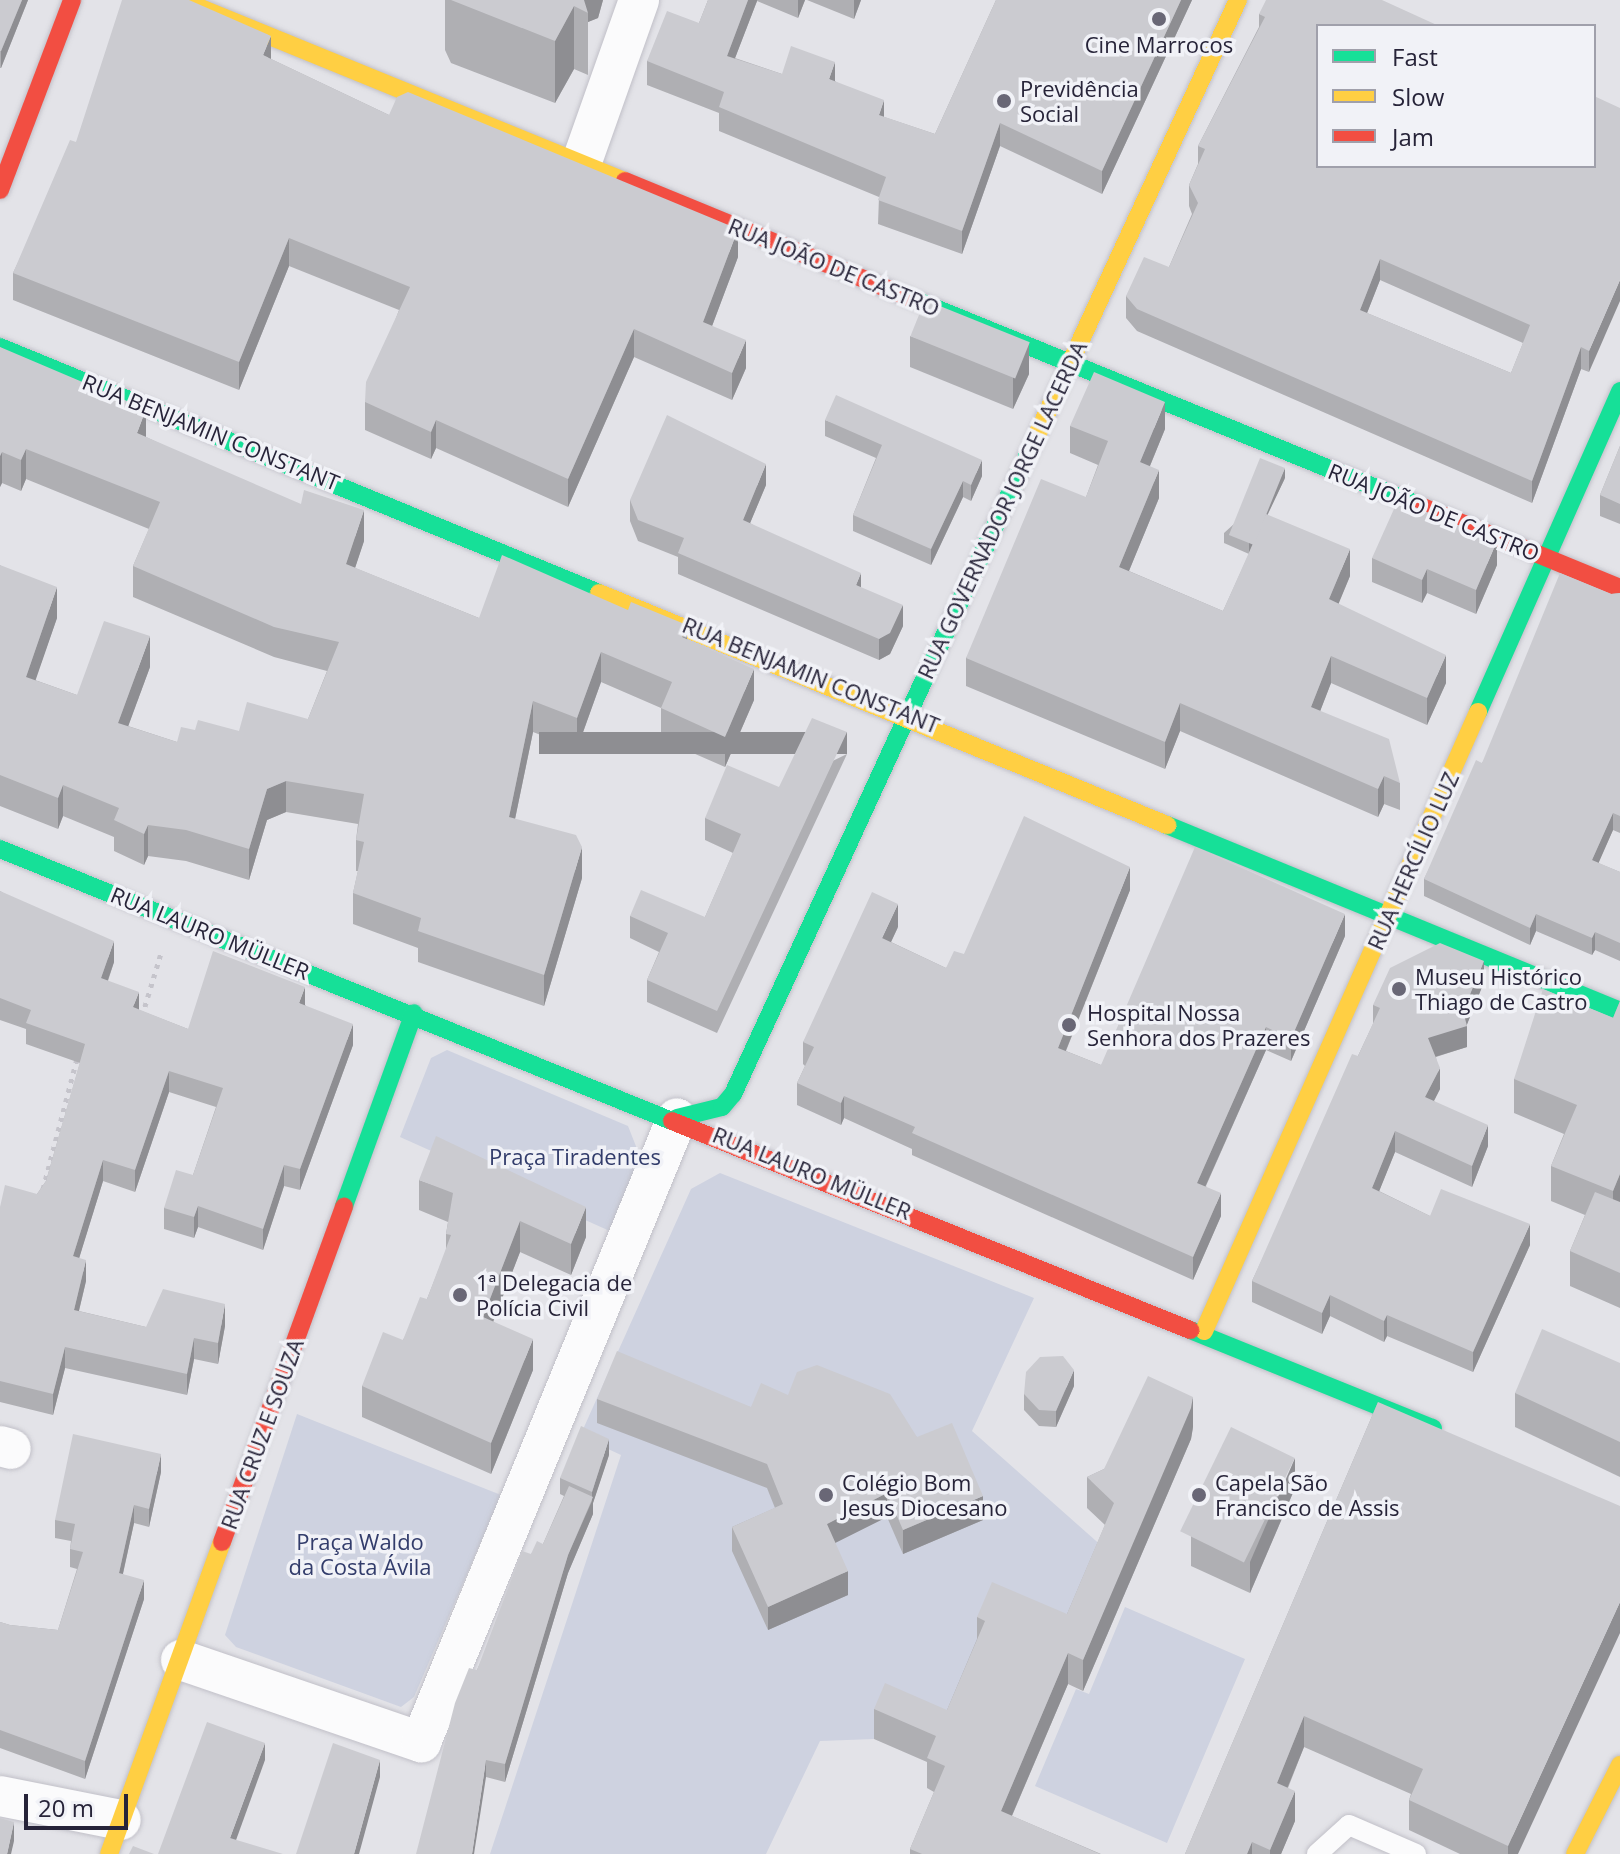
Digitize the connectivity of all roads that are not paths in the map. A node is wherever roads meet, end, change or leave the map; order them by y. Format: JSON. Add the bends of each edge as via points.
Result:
{"nodes":[{"id":1,"x":72,"y":0,"type":"edge"},
{"id":2,"x":181,"y":0,"type":"edge"},
{"id":3,"x":639,"y":0,"type":"edge"},
{"id":4,"x":1238,"y":0,"type":"edge"},
{"id":5,"x":581,"y":164,"type":"junction"},
{"id":6,"x":0,"y":190,"type":"edge"},
{"id":7,"x":0,"y":347,"type":"edge"},
{"id":8,"x":1070,"y":364,"type":"junction"},
{"id":9,"x":1620,"y":391,"type":"edge"},
{"id":10,"x":1546,"y":558,"type":"junction"},
{"id":11,"x":1620,"y":588,"type":"edge"},
{"id":12,"x":908,"y":714,"type":"junction"},
{"id":13,"x":0,"y":849,"type":"edge"},
{"id":14,"x":1389,"y":914,"type":"junction"},
{"id":15,"x":1620,"y":1011,"type":"edge"},
{"id":16,"x":414,"y":1013,"type":"junction"},
{"id":17,"x":677,"y":1118,"type":"junction"},
{"id":18,"x":1204,"y":1331,"type":"junction"},
{"id":19,"x":1448,"y":1434,"type":"edge"},
{"id":20,"x":181,"y":1660,"type":"junction"},
{"id":21,"x":1620,"y":1765,"type":"edge"},
{"id":22,"x":0,"y":1796,"type":"edge"},
{"id":23,"x":115,"y":1837,"type":"edge"},
{"id":24,"x":1317,"y":1854,"type":"edge"},
{"id":25,"x":1416,"y":1854,"type":"edge"},
{"id":26,"x":1575,"y":1854,"type":"edge"}],
"edges":[{"from":1,"to":6,"type":"street"},
{"from":2,"to":5,"type":"street","name":"RUA JOÃO DE CASTRO"},
{"from":3,"to":5,"type":"street"},
{"from":4,"to":8,"type":"street","name":"RUA GOVERNADOR JORGE LACERDA"},
{"from":5,"to":8,"type":"street","name":"RUA JOÃO DE CASTRO"},
{"from":7,"to":12,"type":"street","name":"RUA BENJAMIN CONSTANT"},
{"from":8,"to":10,"type":"street","name":"RUA JOÃO DE CASTRO"},
{"from":8,"to":12,"type":"street","name":"RUA GOVERNADOR JORGE LACERDA"},
{"from":9,"to":10,"type":"street","name":"RUA HERCÍLIO LUZ"},
{"from":10,"to":11,"type":"street","name":"RUA JOÃO DE CASTRO"},
{"from":10,"to":14,"type":"street","name":"RUA HERCÍLIO LUZ"},
{"from":12,"to":14,"type":"street","name":"RUA BENJAMIN CONSTANT"},
{"from":12,"to":17,"type":"street","name":"RUA GOVERNADOR JORGE LACERDA","via":[[733,1094],[722,1107]]},
{"from":13,"to":16,"type":"street","name":"RUA LAURO MÜLLER"},
{"from":14,"to":15,"type":"street","name":"RUA BENJAMIN CONSTANT"},
{"from":14,"to":18,"type":"street","name":"RUA HERCÍLIO LUZ"},
{"from":16,"to":17,"type":"street","name":"RUA LAURO MÜLLER"},
{"from":16,"to":20,"type":"street","name":"RUA CRUZ E SOUZA"},
{"from":17,"to":18,"type":"street","name":"RUA LAURO MÜLLER"},
{"from":17,"to":20,"type":"street","via":[[421,1742]]},
{"from":18,"to":19,"type":"street","name":"RUA LAURO MÜLLER"},
{"from":20,"to":23,"type":"street","name":"RUA CRUZ E SOUZA"},
{"from":21,"to":26,"type":"street"},
{"from":22,"to":23,"type":"street"},
{"from":24,"to":25,"type":"lane","via":[[1349,1825]]}]}
